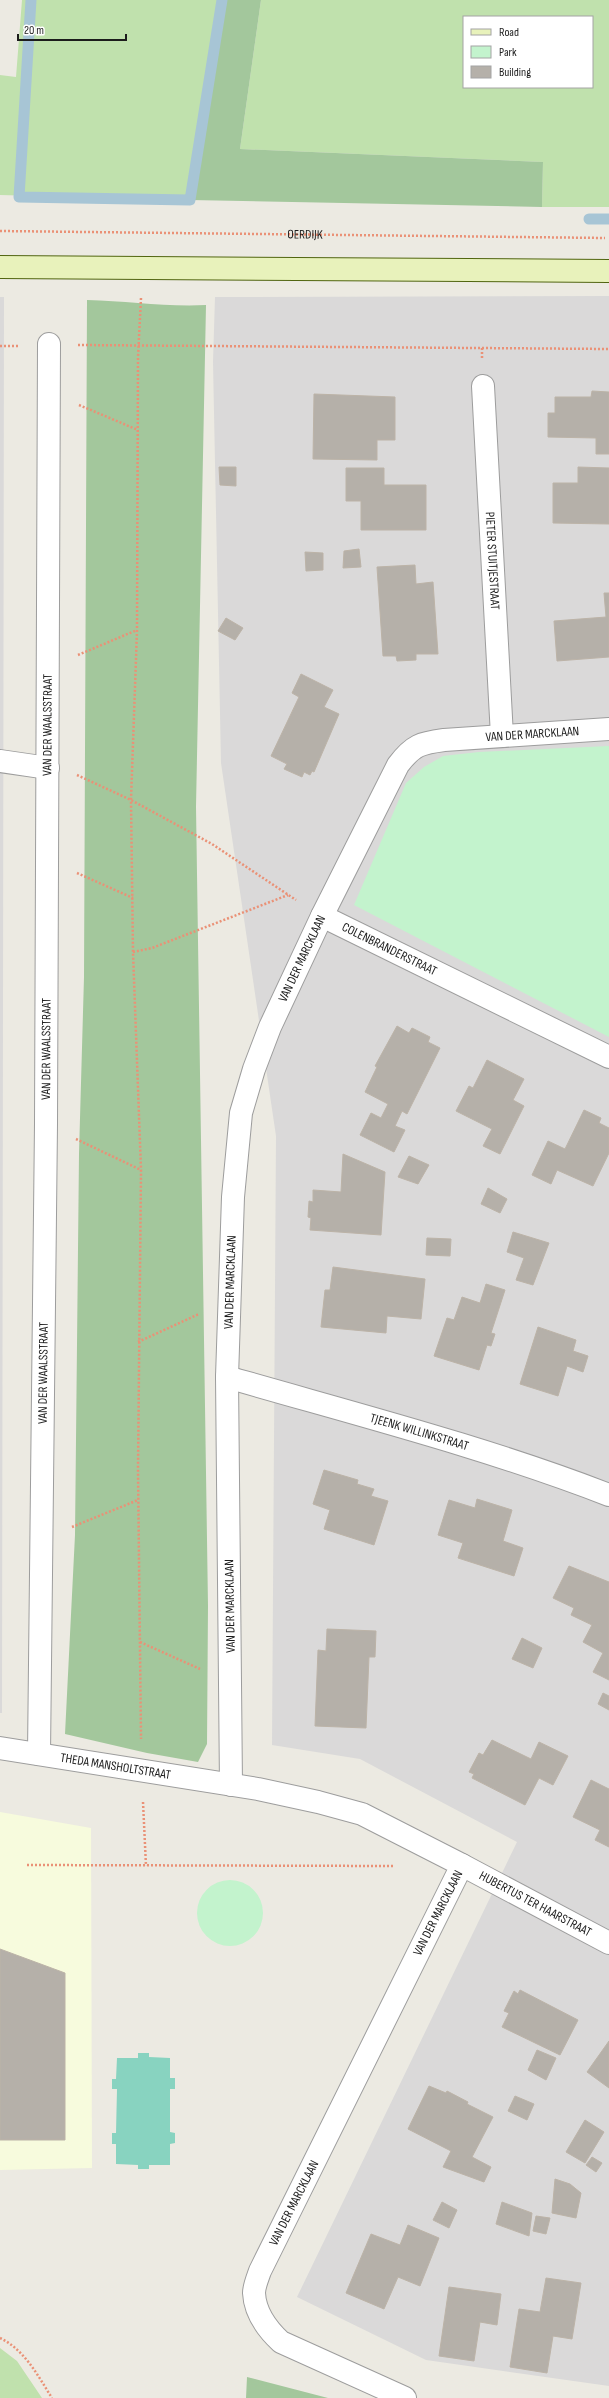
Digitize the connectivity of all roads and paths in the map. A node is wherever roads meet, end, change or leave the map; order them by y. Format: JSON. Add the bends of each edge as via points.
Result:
{"nodes":[{"id":1,"x":0,"y":231,"type":"edge"},
{"id":2,"x":609,"y":238,"type":"edge"},
{"id":3,"x":0,"y":267,"type":"edge"},
{"id":4,"x":609,"y":271,"type":"edge"},
{"id":5,"x":141,"y":298,"type":"dead end"},
{"id":6,"x":49,"y":344,"type":"dead end"},
{"id":7,"x":138,"y":347,"type":"junction"},
{"id":8,"x":609,"y":349,"type":"edge"},
{"id":9,"x":483,"y":386,"type":"dead end"},
{"id":10,"x":48,"y":391,"type":"junction"},
{"id":11,"x":138,"y":430,"type":"junction"},
{"id":12,"x":137,"y":630,"type":"junction"},
{"id":13,"x":47,"y":669,"type":"junction"},
{"id":14,"x":609,"y":729,"type":"edge"},
{"id":15,"x":502,"y":736,"type":"junction"},
{"id":16,"x":0,"y":761,"type":"edge"},
{"id":17,"x":48,"y":768,"type":"junction"},
{"id":18,"x":131,"y":800,"type":"junction"},
{"id":19,"x":48,"y":861,"type":"junction"},
{"id":20,"x":288,"y":895,"type":"junction"},
{"id":21,"x":133,"y":898,"type":"junction"},
{"id":22,"x":322,"y":916,"type":"junction"},
{"id":23,"x":133,"y":952,"type":"junction"},
{"id":24,"x":609,"y":1057,"type":"edge"},
{"id":25,"x":75,"y":1139,"type":"dead end"},
{"id":26,"x":141,"y":1170,"type":"junction"},
{"id":27,"x":230,"y":1301,"type":"junction"},
{"id":28,"x":138,"y":1342,"type":"junction"},
{"id":29,"x":227,"y":1377,"type":"junction"},
{"id":30,"x":609,"y":1495,"type":"edge"},
{"id":31,"x":138,"y":1500,"type":"junction"},
{"id":32,"x":41,"y":1540,"type":"junction"},
{"id":33,"x":140,"y":1642,"type":"junction"},
{"id":34,"x":230,"y":1682,"type":"junction"},
{"id":35,"x":0,"y":1748,"type":"edge"},
{"id":36,"x":40,"y":1754,"type":"junction"},
{"id":37,"x":142,"y":1772,"type":"junction"},
{"id":38,"x":230,"y":1785,"type":"junction"},
{"id":39,"x":27,"y":1865,"type":"dead end"},
{"id":40,"x":462,"y":1865,"type":"junction"},
{"id":41,"x":146,"y":1866,"type":"junction"},
{"id":42,"x":399,"y":1866,"type":"dead end"},
{"id":43,"x":609,"y":1943,"type":"edge"},
{"id":44,"x":0,"y":2338,"type":"edge"},
{"id":45,"x":52,"y":2398,"type":"edge"},
{"id":46,"x":405,"y":2398,"type":"edge"}],
"edges":[{"from":1,"to":2,"type":"path","name":"OERDIJK"},
{"from":3,"to":4,"type":"street"},
{"from":5,"to":7,"type":"path"},
{"from":6,"to":10,"type":"street","name":"VAN DER WAALSSTRAAT"},
{"from":7,"to":8,"type":"path"},
{"from":7,"to":11,"type":"path"},
{"from":9,"to":15,"type":"street","name":"PIETER STUITJESTRAAT"},
{"from":10,"to":11,"type":"path"},
{"from":10,"to":13,"type":"street","name":"VAN DER WAALSSTRAAT"},
{"from":11,"to":12,"type":"path"},
{"from":12,"to":13,"type":"path"},
{"from":12,"to":18,"type":"path"},
{"from":13,"to":17,"type":"street","name":"VAN DER WAALSSTRAAT"},
{"from":14,"to":15,"type":"street","name":"VAN DER MARCKLAAN"},
{"from":15,"to":22,"type":"street","name":"VAN DER MARCKLAAN","via":[[421,743],[407,754],[398,765]]},
{"from":16,"to":17,"type":"street"},
{"from":17,"to":18,"type":"path","via":[[80,776]]},
{"from":17,"to":19,"type":"street","name":"VAN DER WAALSSTRAAT"},
{"from":18,"to":20,"type":"path","via":[[212,844]]},
{"from":18,"to":21,"type":"path"},
{"from":19,"to":21,"type":"path"},
{"from":19,"to":32,"type":"street","name":"VAN DER WAALSSTRAAT"},
{"from":20,"to":22,"type":"path"},
{"from":20,"to":23,"type":"path","via":[[152,948]]},
{"from":21,"to":23,"type":"path"},
{"from":22,"to":24,"type":"street","name":"COLENBRANDERSTRAAT"},
{"from":22,"to":27,"type":"street","name":"VAN DER MARCKLAAN","via":[[270,1027],[241,1113],[233,1197]]},
{"from":23,"to":26,"type":"path"},
{"from":25,"to":26,"type":"path"},
{"from":26,"to":28,"type":"path"},
{"from":27,"to":28,"type":"path"},
{"from":27,"to":29,"type":"street","name":"VAN DER MARCKLAAN"},
{"from":28,"to":31,"type":"path"},
{"from":29,"to":30,"type":"street","name":"TJEENK WILLINKSTRAAT","via":[[455,1443],[554,1474]]},
{"from":29,"to":34,"type":"street","name":"VAN DER MARCKLAAN"},
{"from":31,"to":32,"type":"path"},
{"from":31,"to":33,"type":"path"},
{"from":32,"to":36,"type":"street","name":"VAN DER WAALSSTRAAT"},
{"from":33,"to":34,"type":"path"},
{"from":33,"to":37,"type":"path"},
{"from":34,"to":38,"type":"street","name":"VAN DER MARCKLAAN"},
{"from":35,"to":36,"type":"street","name":"THEDA MANSHOLTSTRAAT"},
{"from":36,"to":37,"type":"street","name":"THEDA MANSHOLTSTRAAT"},
{"from":37,"to":38,"type":"street","name":"THEDA MANSHOLTSTRAAT"},
{"from":37,"to":41,"type":"path"},
{"from":38,"to":40,"type":"street","name":"VAN DER MARCKLAAN","via":[[318,1802],[362,1814]]},
{"from":39,"to":41,"type":"path"},
{"from":40,"to":43,"type":"street","name":"HUBERTUS TER HAARSTRAAT"},
{"from":40,"to":46,"type":"street","name":"VAN DER MARCKLAAN","via":[[260,2271],[254,2292],[259,2313],[267,2329],[281,2342]]},
{"from":41,"to":42,"type":"path"},
{"from":44,"to":45,"type":"path","via":[[17,2348],[26,2358]]}]}
